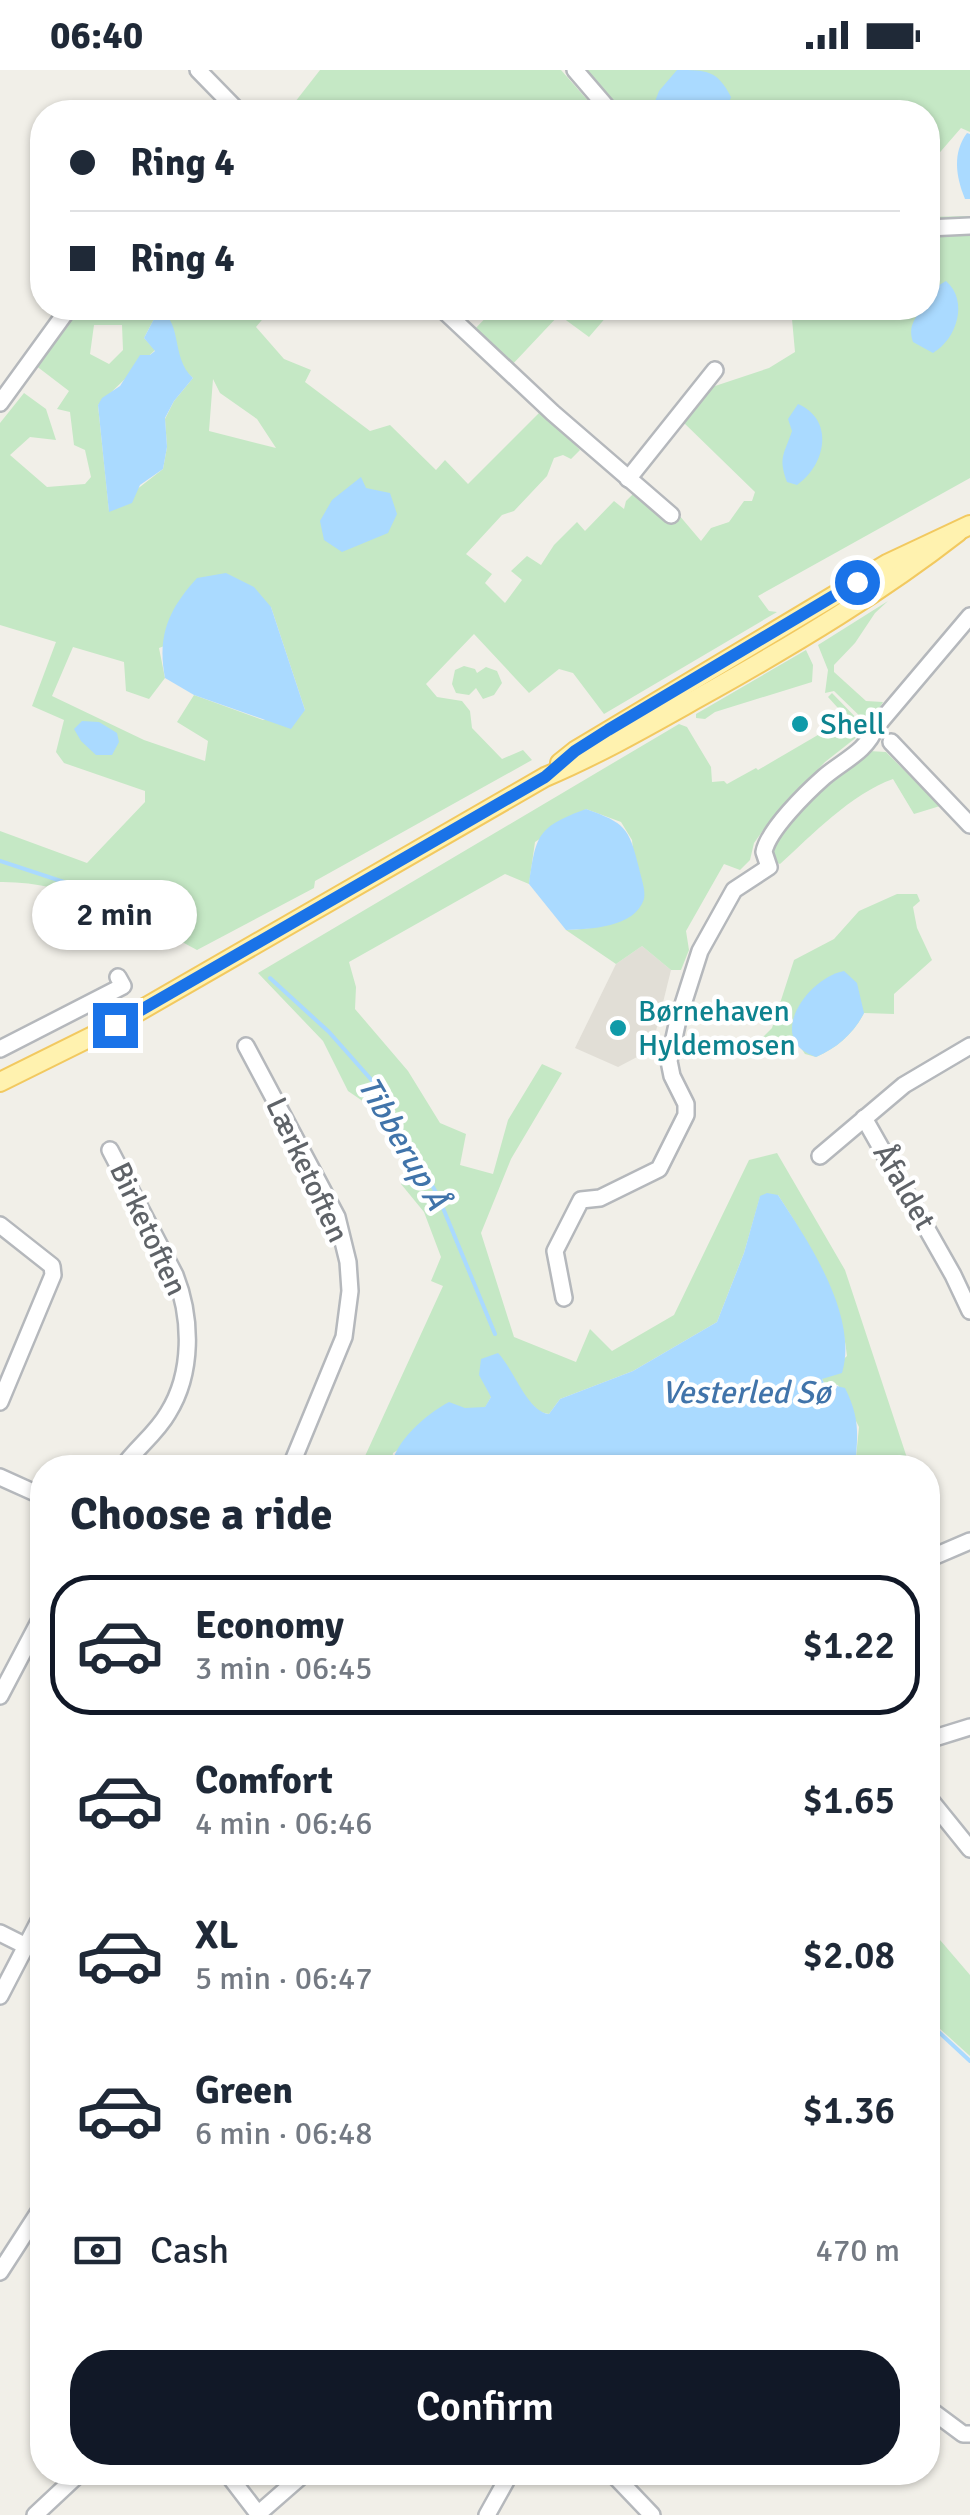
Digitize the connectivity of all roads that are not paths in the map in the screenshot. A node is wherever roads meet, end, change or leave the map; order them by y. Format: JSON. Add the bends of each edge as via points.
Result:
{"nodes":[{"id":1,"x":198,"y":70,"type":"edge"},
{"id":2,"x":575,"y":70,"type":"edge"},
{"id":3,"x":227,"y":100,"type":"edge"},
{"id":4,"x":601,"y":100,"type":"edge"},
{"id":5,"x":970,"y":226,"type":"edge"},
{"id":6,"x":940,"y":227,"type":"edge"},
{"id":7,"x":60,"y":320,"type":"edge"},
{"id":8,"x":454,"y":320,"type":"edge"},
{"id":9,"x":715,"y":370,"type":"dead end"},
{"id":10,"x":0,"y":403,"type":"edge"},
{"id":11,"x":628,"y":479,"type":"junction"},
{"id":12,"x":671,"y":515,"type":"dead end"},
{"id":13,"x":964,"y":529,"type":"edge"},
{"id":14,"x":970,"y":616,"type":"edge"},
{"id":15,"x":892,"y":742,"type":"dead end"},
{"id":16,"x":970,"y":825,"type":"edge"},
{"id":17,"x":118,"y":977,"type":"dead end"},
{"id":18,"x":246,"y":1046,"type":"dead end"},
{"id":19,"x":970,"y":1046,"type":"edge"},
{"id":20,"x":0,"y":1050,"type":"edge"},
{"id":21,"x":0,"y":1082,"type":"edge"},
{"id":22,"x":864,"y":1118,"type":"junction"},
{"id":23,"x":110,"y":1150,"type":"dead end"},
{"id":24,"x":820,"y":1156,"type":"dead end"},
{"id":25,"x":0,"y":1224,"type":"edge"},
{"id":26,"x":564,"y":1298,"type":"dead end"},
{"id":27,"x":970,"y":1311,"type":"edge"},
{"id":28,"x":0,"y":1402,"type":"edge"},
{"id":29,"x":133,"y":1455,"type":"edge"},
{"id":30,"x":295,"y":1455,"type":"edge"},
{"id":31,"x":0,"y":1477,"type":"edge"},
{"id":32,"x":30,"y":1491,"type":"edge"},
{"id":33,"x":970,"y":1541,"type":"edge"},
{"id":34,"x":940,"y":1554,"type":"edge"},
{"id":35,"x":30,"y":1640,"type":"edge"},
{"id":36,"x":0,"y":1653,"type":"edge"},
{"id":37,"x":18,"y":1663,"type":"junction"},
{"id":38,"x":0,"y":1696,"type":"edge"},
{"id":39,"x":970,"y":1727,"type":"edge"},
{"id":40,"x":940,"y":1736,"type":"edge"},
{"id":41,"x":940,"y":1812,"type":"edge"},
{"id":42,"x":970,"y":1849,"type":"edge"},
{"id":43,"x":0,"y":1933,"type":"edge"},
{"id":44,"x":30,"y":1938,"type":"edge"},
{"id":45,"x":26,"y":1946,"type":"junction"},
{"id":46,"x":0,"y":1996,"type":"edge"},
{"id":47,"x":30,"y":2226,"type":"edge"},
{"id":48,"x":0,"y":2272,"type":"edge"},
{"id":49,"x":940,"y":2417,"type":"edge"},
{"id":50,"x":970,"y":2434,"type":"edge"},
{"id":51,"x":67,"y":2485,"type":"edge"},
{"id":52,"x":236,"y":2485,"type":"edge"},
{"id":53,"x":291,"y":2485,"type":"edge"},
{"id":54,"x":503,"y":2485,"type":"edge"},
{"id":55,"x":624,"y":2485,"type":"edge"},
{"id":56,"x":259,"y":2514,"type":"edge"},
{"id":57,"x":35,"y":2515,"type":"edge"},
{"id":58,"x":486,"y":2515,"type":"edge"},
{"id":59,"x":652,"y":2515,"type":"edge"}],
"edges":[{"from":1,"to":3,"type":"street"},
{"from":2,"to":4,"type":"street"},
{"from":5,"to":6,"type":"street"},
{"from":7,"to":10,"type":"street"},
{"from":8,"to":11,"type":"street"},
{"from":9,"to":11,"type":"street"},
{"from":11,"to":12,"type":"street"},
{"from":13,"to":21,"type":"main road","via":[[819,628],[115,1025]]},
{"from":14,"to":26,"type":"street","via":[[864,748],[824,777],[775,829],[765,844],[769,867],[734,890],[724,905],[700,951],[671,1046],[669,1062],[686,1115],[659,1168],[600,1198],[581,1200],[556,1250]]},
{"from":15,"to":16,"type":"street"},
{"from":17,"to":20,"type":"street","via":[[123,986]]},
{"from":18,"to":30,"type":"street","name":"Lærketoften","via":[[336,1217],[350,1276],[344,1337]]},
{"from":19,"to":22,"type":"street","name":"Åfaldet"},
{"from":22,"to":24,"type":"street","name":"Åfaldet"},
{"from":22,"to":27,"type":"street","name":"Åfaldet"},
{"from":23,"to":29,"type":"street","name":"Birketoften","via":[[176,1275],[188,1326],[170,1412]]},
{"from":25,"to":28,"type":"street","via":[[52,1266],[53,1275]]},
{"from":31,"to":32,"type":"street"},
{"from":33,"to":34,"type":"street"},
{"from":35,"to":37,"type":"street"},
{"from":36,"to":37,"type":"street"},
{"from":37,"to":38,"type":"street"},
{"from":39,"to":40,"type":"street"},
{"from":41,"to":42,"type":"street"},
{"from":43,"to":45,"type":"street"},
{"from":44,"to":45,"type":"street"},
{"from":45,"to":46,"type":"street"},
{"from":47,"to":48,"type":"street"},
{"from":49,"to":50,"type":"street"},
{"from":51,"to":57,"type":"street"},
{"from":52,"to":56,"type":"street"},
{"from":53,"to":56,"type":"street"},
{"from":54,"to":58,"type":"street"},
{"from":55,"to":59,"type":"street"}]}
